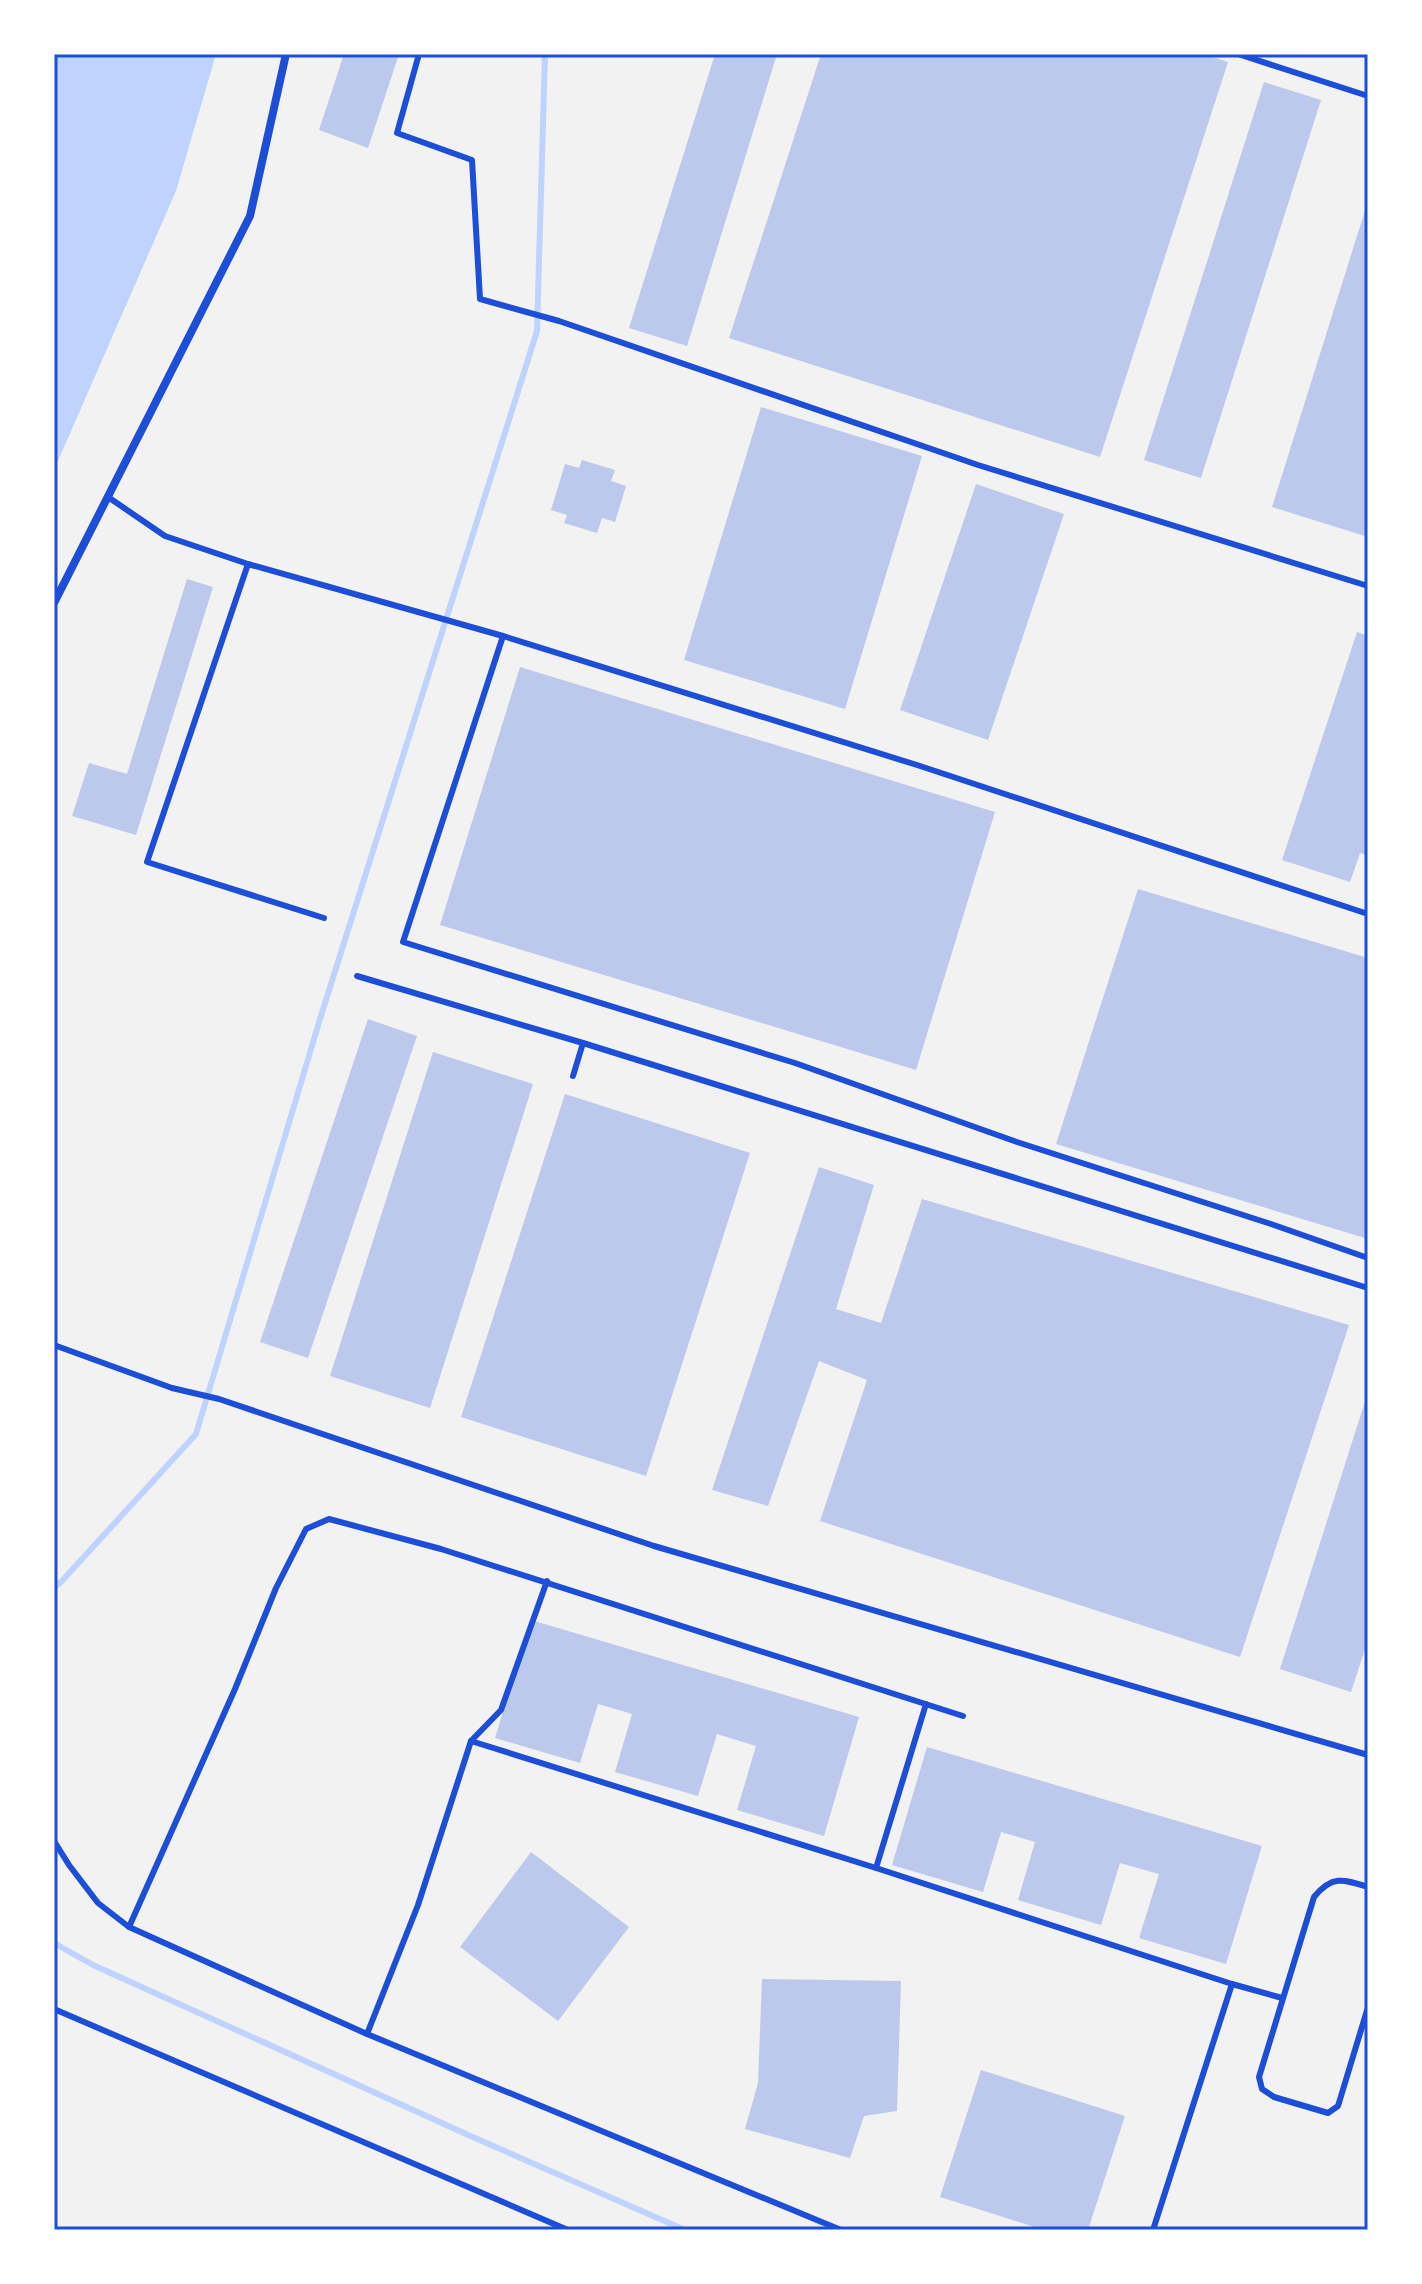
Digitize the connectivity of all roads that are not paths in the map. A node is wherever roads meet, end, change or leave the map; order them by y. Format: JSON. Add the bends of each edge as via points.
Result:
{"nodes":[{"id":1,"x":286,"y":54,"type":"edge"},
{"id":2,"x":419,"y":54,"type":"edge"},
{"id":3,"x":1238,"y":54,"type":"edge"},
{"id":4,"x":1368,"y":96,"type":"edge"},
{"id":5,"x":108,"y":497,"type":"junction"},
{"id":6,"x":248,"y":564,"type":"junction"},
{"id":7,"x":1368,"y":586,"type":"edge"},
{"id":8,"x":54,"y":603,"type":"edge"},
{"id":9,"x":503,"y":636,"type":"junction"},
{"id":10,"x":1368,"y":914,"type":"edge"},
{"id":11,"x":324,"y":918,"type":"dead end"},
{"id":12,"x":357,"y":976,"type":"dead end"},
{"id":13,"x":583,"y":1043,"type":"junction"},
{"id":14,"x":573,"y":1076,"type":"dead end"},
{"id":15,"x":1368,"y":1258,"type":"edge"},
{"id":16,"x":1368,"y":1288,"type":"edge"},
{"id":17,"x":54,"y":1345,"type":"edge"},
{"id":18,"x":547,"y":1581,"type":"junction"},
{"id":19,"x":926,"y":1704,"type":"junction"},
{"id":20,"x":963,"y":1716,"type":"dead end"},
{"id":21,"x":471,"y":1741,"type":"junction"},
{"id":22,"x":1368,"y":1755,"type":"edge"},
{"id":23,"x":54,"y":1841,"type":"edge"},
{"id":24,"x":876,"y":1868,"type":"junction"},
{"id":25,"x":1368,"y":1887,"type":"edge"},
{"id":26,"x":129,"y":1927,"type":"junction"},
{"id":27,"x":1232,"y":1984,"type":"junction"},
{"id":28,"x":1282,"y":1998,"type":"junction"},
{"id":29,"x":1368,"y":2007,"type":"edge"},
{"id":30,"x":54,"y":2009,"type":"edge"},
{"id":31,"x":367,"y":2034,"type":"junction"},
{"id":32,"x":568,"y":2230,"type":"edge"},
{"id":33,"x":841,"y":2230,"type":"edge"},
{"id":34,"x":1153,"y":2230,"type":"edge"}],
"edges":[{"from":1,"to":5,"type":"street","via":[[250,216]]},
{"from":2,"to":7,"type":"lane","via":[[397,133],[472,160],[480,299],[964,460]]},
{"from":3,"to":4,"type":"lane"},
{"from":5,"to":6,"type":"lane","via":[[165,536]]},
{"from":5,"to":8,"type":"street"},
{"from":6,"to":9,"type":"lane"},
{"from":6,"to":11,"type":"lane","via":[[147,862]]},
{"from":9,"to":10,"type":"lane"},
{"from":9,"to":15,"type":"lane","via":[[403,942],[795,1063]]},
{"from":12,"to":13,"type":"lane"},
{"from":13,"to":14,"type":"lane"},
{"from":13,"to":16,"type":"lane"},
{"from":17,"to":22,"type":"lane","via":[[654,1546]]},
{"from":18,"to":19,"type":"lane"},
{"from":18,"to":21,"type":"lane","via":[[501,1710]]},
{"from":18,"to":26,"type":"lane","via":[[358,1525],[329,1519],[306,1529]]},
{"from":19,"to":20,"type":"lane"},
{"from":19,"to":24,"type":"lane"},
{"from":21,"to":24,"type":"lane"},
{"from":21,"to":31,"type":"lane","via":[[418,1905]]},
{"from":23,"to":26,"type":"lane","via":[[98,1903]]},
{"from":24,"to":27,"type":"lane"},
{"from":25,"to":28,"type":"lane","via":[[1331,1881],[1314,1897]]},
{"from":26,"to":31,"type":"lane"},
{"from":27,"to":28,"type":"lane"},
{"from":27,"to":34,"type":"lane"},
{"from":28,"to":29,"type":"lane","via":[[1259,2077],[1262,2089],[1328,2113],[1342,2096]]},
{"from":30,"to":32,"type":"lane"},
{"from":31,"to":33,"type":"lane"}]}
